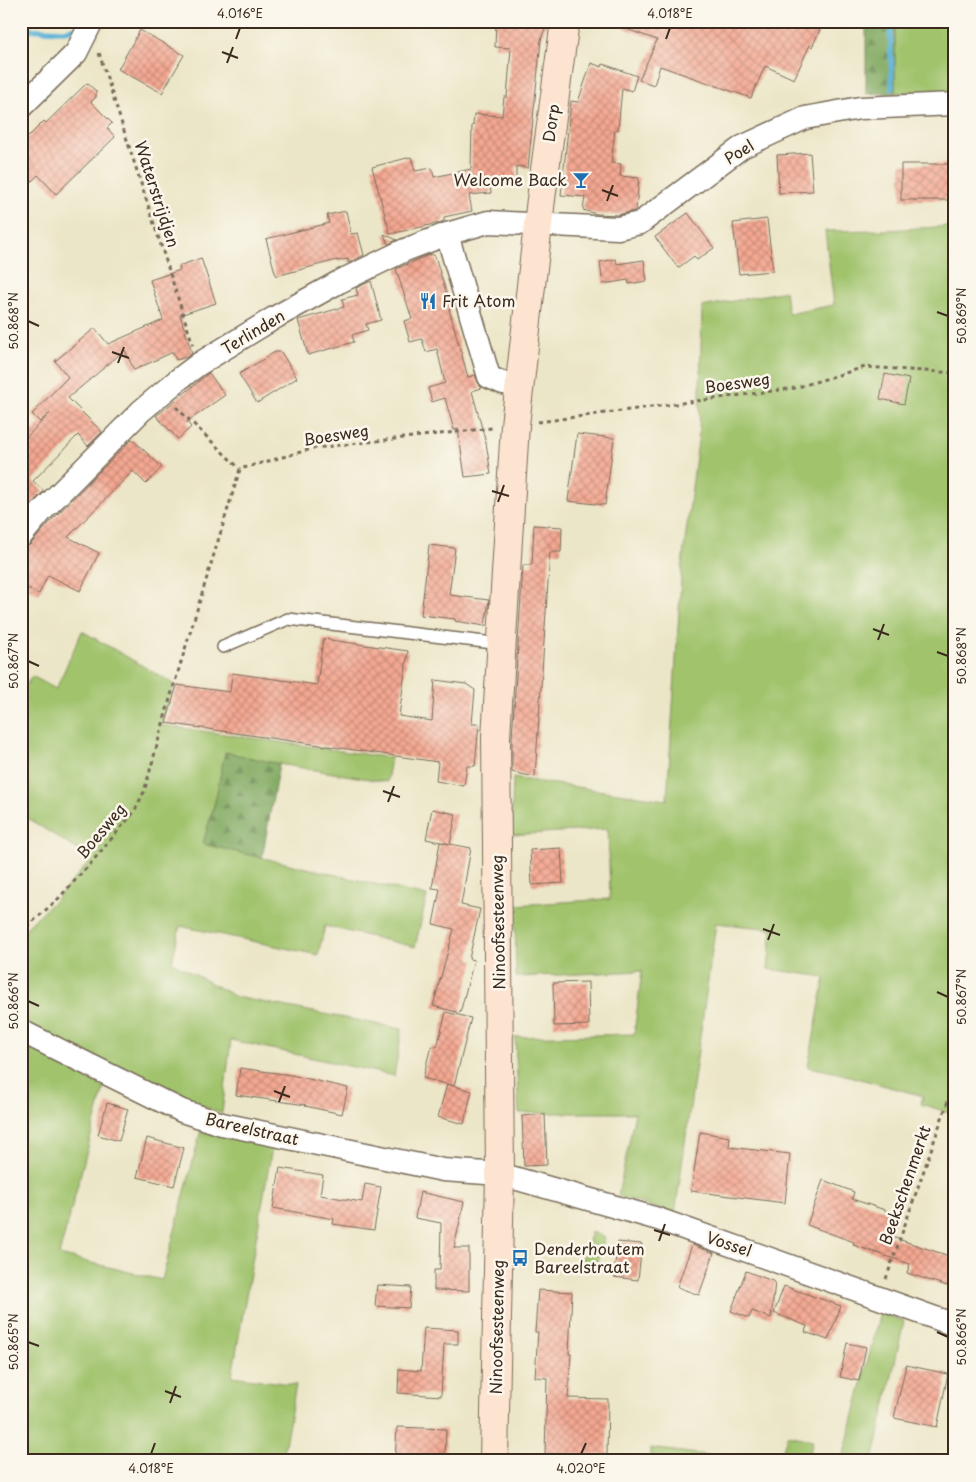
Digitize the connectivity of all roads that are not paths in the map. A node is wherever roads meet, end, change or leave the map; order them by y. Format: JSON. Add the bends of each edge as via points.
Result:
{"nodes":[{"id":1,"x":565,"y":21,"type":"edge"},
{"id":2,"x":89,"y":29,"type":"edge"},
{"id":3,"x":955,"y":104,"type":"edge"},
{"id":4,"x":21,"y":107,"type":"edge"},
{"id":5,"x":538,"y":225,"type":"junction"},
{"id":6,"x":447,"y":234,"type":"junction"},
{"id":7,"x":520,"y":384,"type":"junction"},
{"id":8,"x":21,"y":536,"type":"edge"},
{"id":9,"x":502,"y":644,"type":"junction"},
{"id":10,"x":223,"y":647,"type":"dead end"},
{"id":11,"x":21,"y":1031,"type":"edge"},
{"id":12,"x":500,"y":1174,"type":"junction"},
{"id":13,"x":955,"y":1325,"type":"edge"},
{"id":14,"x":494,"y":1461,"type":"edge"}],
"edges":[{"from":1,"to":5,"type":"street","name":"Dorp"},
{"from":2,"to":4,"type":"street","via":[[76,53]]},
{"from":3,"to":5,"type":"street","name":"Poel","via":[[860,108],[805,118],[742,147],[640,223],[618,228]]},
{"from":5,"to":6,"type":"street","name":"Terlinden","via":[[488,222]]},
{"from":5,"to":7,"type":"street","name":"Ninoofsesteenweg"},
{"from":6,"to":7,"type":"street","via":[[489,377],[503,383]]},
{"from":6,"to":8,"type":"street","name":"Terlinden","via":[[339,282],[199,364],[134,417]]},
{"from":7,"to":9,"type":"street","name":"Ninoofsesteenweg"},
{"from":9,"to":10,"type":"lane","via":[[288,619]]},
{"from":9,"to":12,"type":"street","name":"Ninoofsesteenweg","via":[[496,737]]},
{"from":11,"to":12,"type":"street","name":"Bareelstraat","via":[[182,1112],[222,1124],[443,1170]]},
{"from":12,"to":13,"type":"street","name":"Vossel","via":[[658,1219]]},
{"from":12,"to":14,"type":"street","name":"Ninoofsesteenweg"}]}
